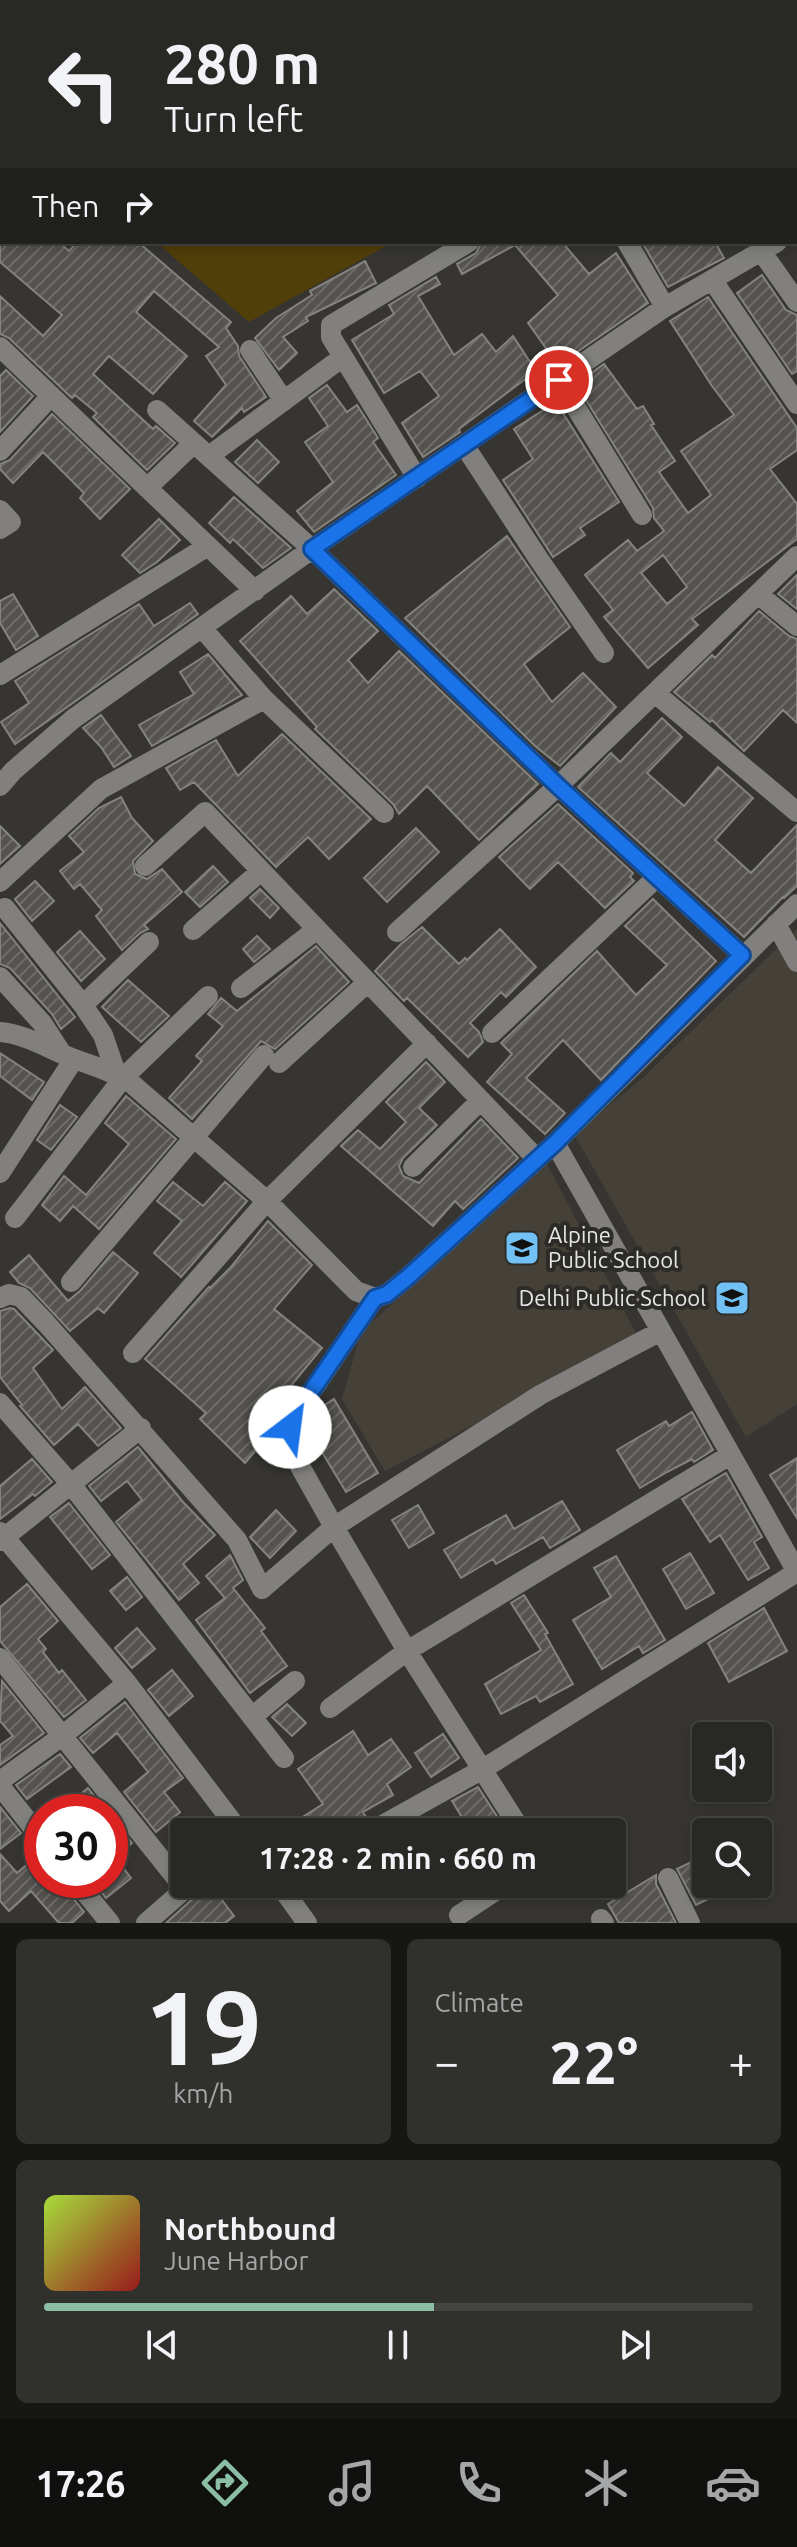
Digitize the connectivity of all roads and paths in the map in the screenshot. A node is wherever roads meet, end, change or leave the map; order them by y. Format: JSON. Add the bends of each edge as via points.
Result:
{"nodes":[{"id":1,"x":466,"y":244,"type":"edge"},
{"id":2,"x":628,"y":244,"type":"edge"},
{"id":3,"x":756,"y":248,"type":"edge"},
{"id":4,"x":713,"y":281,"type":"junction"},
{"id":5,"x":797,"y":302,"type":"edge"},
{"id":6,"x":665,"y":307,"type":"junction"},
{"id":7,"x":250,"y":350,"type":"dead end"},
{"id":8,"x":2,"y":354,"type":"edge"},
{"id":9,"x":343,"y":357,"type":"junction"},
{"id":10,"x":559,"y":380,"type":"junction"},
{"id":11,"x":51,"y":396,"type":"junction"},
{"id":12,"x":284,"y":401,"type":"junction"},
{"id":13,"x":797,"y":404,"type":"edge"},
{"id":14,"x":157,"y":410,"type":"dead end"},
{"id":15,"x":464,"y":445,"type":"junction"},
{"id":16,"x":201,"y":450,"type":"junction"},
{"id":17,"x":0,"y":451,"type":"edge"},
{"id":18,"x":417,"y":478,"type":"junction"},
{"id":19,"x":147,"y":488,"type":"junction"},
{"id":20,"x":0,"y":510,"type":"edge"},
{"id":21,"x":642,"y":515,"type":"dead end"},
{"id":22,"x":0,"y":529,"type":"edge"},
{"id":23,"x":208,"y":546,"type":"junction"},
{"id":24,"x":312,"y":549,"type":"junction"},
{"id":25,"x":797,"y":556,"type":"edge"},
{"id":26,"x":255,"y":591,"type":"junction"},
{"id":27,"x":758,"y":594,"type":"junction"},
{"id":28,"x":797,"y":626,"type":"edge"},
{"id":29,"x":202,"y":628,"type":"junction"},
{"id":30,"x":604,"y":653,"type":"dead end"},
{"id":31,"x":0,"y":675,"type":"edge"},
{"id":32,"x":655,"y":693,"type":"junction"},
{"id":33,"x":264,"y":699,"type":"junction"},
{"id":34,"x":0,"y":786,"type":"edge"},
{"id":35,"x":558,"y":786,"type":"junction"},
{"id":36,"x":797,"y":812,"type":"edge"},
{"id":37,"x":384,"y":813,"type":"dead end"},
{"id":38,"x":145,"y":866,"type":"dead end"},
{"id":39,"x":261,"y":871,"type":"junction"},
{"id":40,"x":657,"y":877,"type":"junction"},
{"id":41,"x":0,"y":882,"type":"edge"},
{"id":42,"x":797,"y":904,"type":"edge"},
{"id":43,"x":5,"y":908,"type":"dead end"},
{"id":44,"x":776,"y":924,"type":"junction"},
{"id":45,"x":317,"y":929,"type":"junction"},
{"id":46,"x":193,"y":930,"type":"dead end"},
{"id":47,"x":397,"y":932,"type":"dead end"},
{"id":48,"x":149,"y":942,"type":"dead end"},
{"id":49,"x":742,"y":955,"type":"junction"},
{"id":50,"x":797,"y":962,"type":"edge"},
{"id":51,"x":0,"y":977,"type":"edge"},
{"id":52,"x":368,"y":982,"type":"junction"},
{"id":53,"x":241,"y":988,"type":"dead end"},
{"id":54,"x":208,"y":996,"type":"dead end"},
{"id":55,"x":83,"y":1005,"type":"junction"},
{"id":56,"x":0,"y":1032,"type":"edge"},
{"id":57,"x":492,"y":1033,"type":"dead end"},
{"id":58,"x":427,"y":1043,"type":"junction"},
{"id":59,"x":68,"y":1056,"type":"junction"},
{"id":60,"x":119,"y":1075,"type":"junction"},
{"id":61,"x":481,"y":1100,"type":"junction"},
{"id":62,"x":194,"y":1138,"type":"junction"},
{"id":63,"x":555,"y":1143,"type":"junction"},
{"id":64,"x":537,"y":1159,"type":"junction"},
{"id":65,"x":413,"y":1167,"type":"dead end"},
{"id":66,"x":0,"y":1173,"type":"edge"},
{"id":67,"x":267,"y":1201,"type":"junction"},
{"id":68,"x":15,"y":1218,"type":"dead end"},
{"id":69,"x":71,"y":1282,"type":"dead end"},
{"id":70,"x":0,"y":1298,"type":"edge"},
{"id":71,"x":375,"y":1298,"type":"junction"},
{"id":72,"x":661,"y":1331,"type":"junction"},
{"id":73,"x":133,"y":1353,"type":"dead end"},
{"id":74,"x":0,"y":1403,"type":"edge"},
{"id":75,"x":141,"y":1428,"type":"junction"},
{"id":76,"x":730,"y":1455,"type":"junction"},
{"id":77,"x":70,"y":1483,"type":"junction"},
{"id":78,"x":334,"y":1527,"type":"junction"},
{"id":79,"x":1,"y":1537,"type":"edge"},
{"id":80,"x":407,"y":1651,"type":"junction"},
{"id":81,"x":0,"y":1658,"type":"edge"},
{"id":82,"x":295,"y":1681,"type":"dead end"},
{"id":83,"x":127,"y":1683,"type":"junction"},
{"id":84,"x":330,"y":1708,"type":"dead end"},
{"id":85,"x":252,"y":1717,"type":"junction"},
{"id":86,"x":62,"y":1736,"type":"junction"},
{"id":87,"x":284,"y":1758,"type":"dead end"},
{"id":88,"x":483,"y":1769,"type":"junction"},
{"id":89,"x":0,"y":1783,"type":"edge"},
{"id":90,"x":24,"y":1815,"type":"edge"},
{"id":91,"x":229,"y":1818,"type":"edge"},
{"id":92,"x":395,"y":1818,"type":"edge"},
{"id":93,"x":513,"y":1818,"type":"edge"},
{"id":94,"x":668,"y":1878,"type":"dead end"},
{"id":95,"x":90,"y":1898,"type":"edge"},
{"id":96,"x":289,"y":1898,"type":"edge"},
{"id":97,"x":485,"y":1898,"type":"edge"},
{"id":98,"x":459,"y":1915,"type":"dead end"},
{"id":99,"x":110,"y":1923,"type":"edge"},
{"id":100,"x":146,"y":1923,"type":"edge"},
{"id":101,"x":307,"y":1923,"type":"edge"},
{"id":102,"x":690,"y":1923,"type":"edge"}],
"edges":[{"from":1,"to":9,"type":"street","via":[[331,325],[331,337]]},
{"from":2,"to":6,"type":"street"},
{"from":3,"to":4,"type":"street"},
{"from":3,"to":5,"type":"street"},
{"from":4,"to":6,"type":"street"},
{"from":4,"to":13,"type":"street"},
{"from":6,"to":10,"type":"street"},
{"from":7,"to":12,"type":"street"},
{"from":8,"to":11,"type":"street"},
{"from":9,"to":12,"type":"street"},
{"from":9,"to":18,"type":"street"},
{"from":10,"to":15,"type":"street"},
{"from":10,"to":21,"type":"street"},
{"from":11,"to":17,"type":"street"},
{"from":11,"to":19,"type":"street"},
{"from":12,"to":16,"type":"street"},
{"from":14,"to":16,"type":"street"},
{"from":15,"to":18,"type":"street"},
{"from":15,"to":30,"type":"street"},
{"from":16,"to":19,"type":"street"},
{"from":16,"to":24,"type":"street"},
{"from":18,"to":24,"type":"street"},
{"from":19,"to":23,"type":"street"},
{"from":20,"to":22,"type":"street","via":[[11,522]]},
{"from":23,"to":26,"type":"street"},
{"from":23,"to":31,"type":"street"},
{"from":24,"to":26,"type":"street"},
{"from":24,"to":35,"type":"street"},
{"from":25,"to":27,"type":"street"},
{"from":26,"to":29,"type":"street"},
{"from":27,"to":28,"type":"street"},
{"from":27,"to":32,"type":"street"},
{"from":29,"to":33,"type":"street"},
{"from":29,"to":34,"type":"street","via":[[73,719]]},
{"from":32,"to":35,"type":"street"},
{"from":32,"to":36,"type":"street"},
{"from":33,"to":37,"type":"street"},
{"from":33,"to":41,"type":"street","via":[[101,789]]},
{"from":35,"to":40,"type":"street"},
{"from":35,"to":47,"type":"street"},
{"from":38,"to":39,"type":"street","via":[[205,812]]},
{"from":39,"to":45,"type":"street"},
{"from":39,"to":46,"type":"street"},
{"from":40,"to":49,"type":"street"},
{"from":40,"to":57,"type":"street"},
{"from":42,"to":44,"type":"street"},
{"from":43,"to":55,"type":"street"},
{"from":44,"to":49,"type":"street"},
{"from":44,"to":50,"type":"street"},
{"from":45,"to":52,"type":"street"},
{"from":45,"to":53,"type":"street"},
{"from":48,"to":55,"type":"street"},
{"from":49,"to":63,"type":"street"},
{"from":51,"to":59,"type":"street"},
{"from":52,"to":58,"type":"street"},
{"from":52,"to":62,"type":"street","via":[[271,1059]]},
{"from":54,"to":60,"type":"street"},
{"from":55,"to":60,"type":"street","via":[[103,1035]]},
{"from":56,"to":59,"type":"street"},
{"from":58,"to":61,"type":"street"},
{"from":58,"to":67,"type":"street"},
{"from":59,"to":60,"type":"street"},
{"from":59,"to":66,"type":"street"},
{"from":60,"to":62,"type":"street"},
{"from":60,"to":68,"type":"street"},
{"from":61,"to":64,"type":"street"},
{"from":61,"to":65,"type":"street"},
{"from":62,"to":67,"type":"street"},
{"from":62,"to":69,"type":"street"},
{"from":63,"to":64,"type":"street"},
{"from":63,"to":72,"type":"street"},
{"from":64,"to":71,"type":"street","via":[[408,1277]]},
{"from":67,"to":71,"type":"street","via":[[356,1291]]},
{"from":67,"to":73,"type":"street"},
{"from":70,"to":75,"type":"street","via":[[21,1297]]},
{"from":71,"to":78,"type":"street","via":[[291,1422],[288,1438]]},
{"from":72,"to":76,"type":"street"},
{"from":72,"to":78,"type":"street","via":[[540,1395]]},
{"from":74,"to":77,"type":"street"},
{"from":75,"to":77,"type":"street"},
{"from":75,"to":78,"type":"street","via":[[237,1540],[262,1589]]},
{"from":76,"to":80,"type":"street"},
{"from":76,"to":88,"type":"street","via":[[797,1572]]},
{"from":77,"to":79,"type":"street"},
{"from":77,"to":85,"type":"street"},
{"from":78,"to":80,"type":"street"},
{"from":79,"to":83,"type":"street"},
{"from":80,"to":84,"type":"street"},
{"from":80,"to":88,"type":"street"},
{"from":81,"to":86,"type":"street"},
{"from":82,"to":85,"type":"street"},
{"from":83,"to":86,"type":"street"},
{"from":83,"to":91,"type":"street"},
{"from":85,"to":87,"type":"street"},
{"from":86,"to":89,"type":"street"},
{"from":86,"to":100,"type":"street","via":[[185,1889]]},
{"from":88,"to":92,"type":"street"},
{"from":88,"to":93,"type":"street"},
{"from":89,"to":90,"type":"street"},
{"from":94,"to":102,"type":"street"},
{"from":95,"to":99,"type":"street"},
{"from":96,"to":101,"type":"street"},
{"from":97,"to":98,"type":"street"}]}
